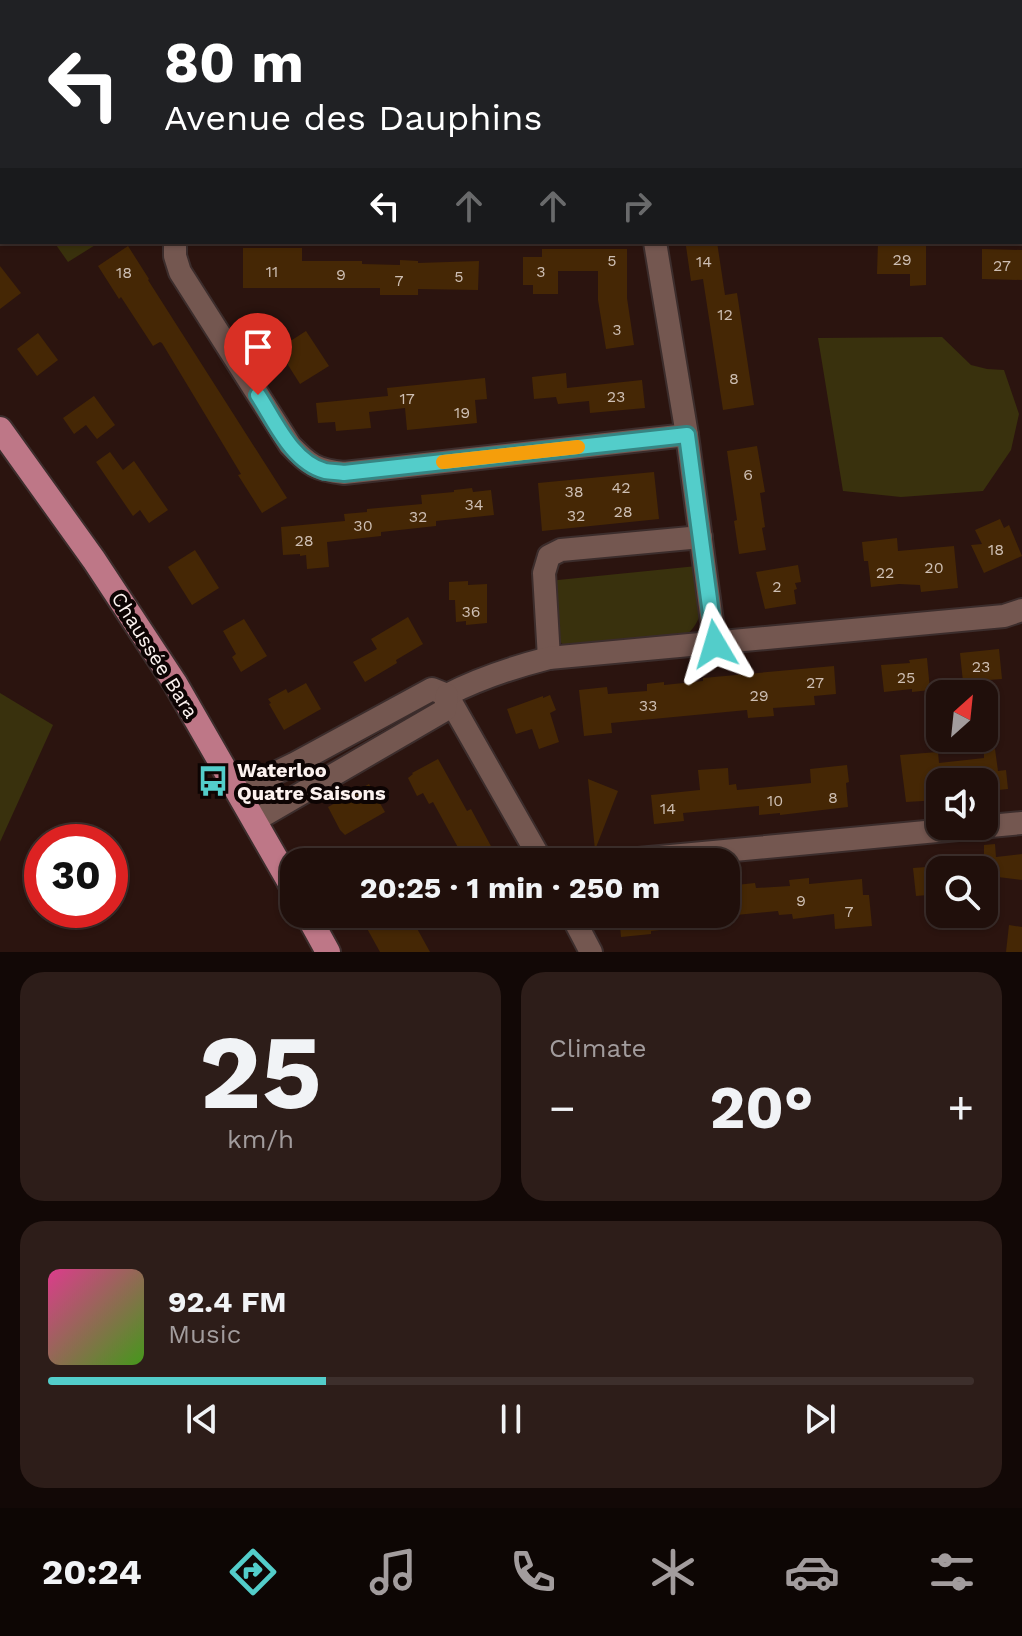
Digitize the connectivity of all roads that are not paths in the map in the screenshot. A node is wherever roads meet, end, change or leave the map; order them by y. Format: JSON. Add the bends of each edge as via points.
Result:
{"nodes":[{"id":1,"x":175,"y":244,"type":"edge"},
{"id":2,"x":655,"y":244,"type":"edge"},
{"id":3,"x":0,"y":429,"type":"edge"},
{"id":4,"x":687,"y":435,"type":"junction"},
{"id":5,"x":701,"y":537,"type":"junction"},
{"id":6,"x":1022,"y":610,"type":"edge"},
{"id":7,"x":715,"y":644,"type":"junction"},
{"id":8,"x":549,"y":658,"type":"junction"},
{"id":9,"x":447,"y":695,"type":"junction"},
{"id":10,"x":238,"y":791,"type":"junction"},
{"id":11,"x":254,"y":821,"type":"junction"},
{"id":12,"x":1022,"y":823,"type":"edge"},
{"id":13,"x":534,"y":848,"type":"edge"},
{"id":14,"x":740,"y":849,"type":"edge"},
{"id":15,"x":280,"y":866,"type":"edge"},
{"id":16,"x":315,"y":928,"type":"edge"},
{"id":17,"x":578,"y":928,"type":"edge"},
{"id":18,"x":328,"y":952,"type":"edge"},
{"id":19,"x":591,"y":952,"type":"edge"}],
"edges":[{"from":1,"to":4,"type":"street","via":[[180,272],[290,445],[323,471],[344,473]]},
{"from":2,"to":4,"type":"street"},
{"from":3,"to":10,"type":"main road","name":"Chaussée Bara","via":[[175,683]]},
{"from":4,"to":5,"type":"street"},
{"from":5,"to":7,"type":"street"},
{"from":5,"to":8,"type":"street","via":[[561,550],[549,556],[544,573]]},
{"from":6,"to":7,"type":"street"},
{"from":7,"to":8,"type":"street"},
{"from":8,"to":9,"type":"street"},
{"from":9,"to":10,"type":"street","via":[[432,689]]},
{"from":9,"to":11,"type":"street","via":[[445,710]]},
{"from":9,"to":13,"type":"street"},
{"from":10,"to":11,"type":"main road","name":"Chaussée Bara"},
{"from":11,"to":15,"type":"main road","name":"Chaussée Bara"},
{"from":12,"to":14,"type":"street"},
{"from":16,"to":18,"type":"main road"},
{"from":17,"to":19,"type":"street"}]}
